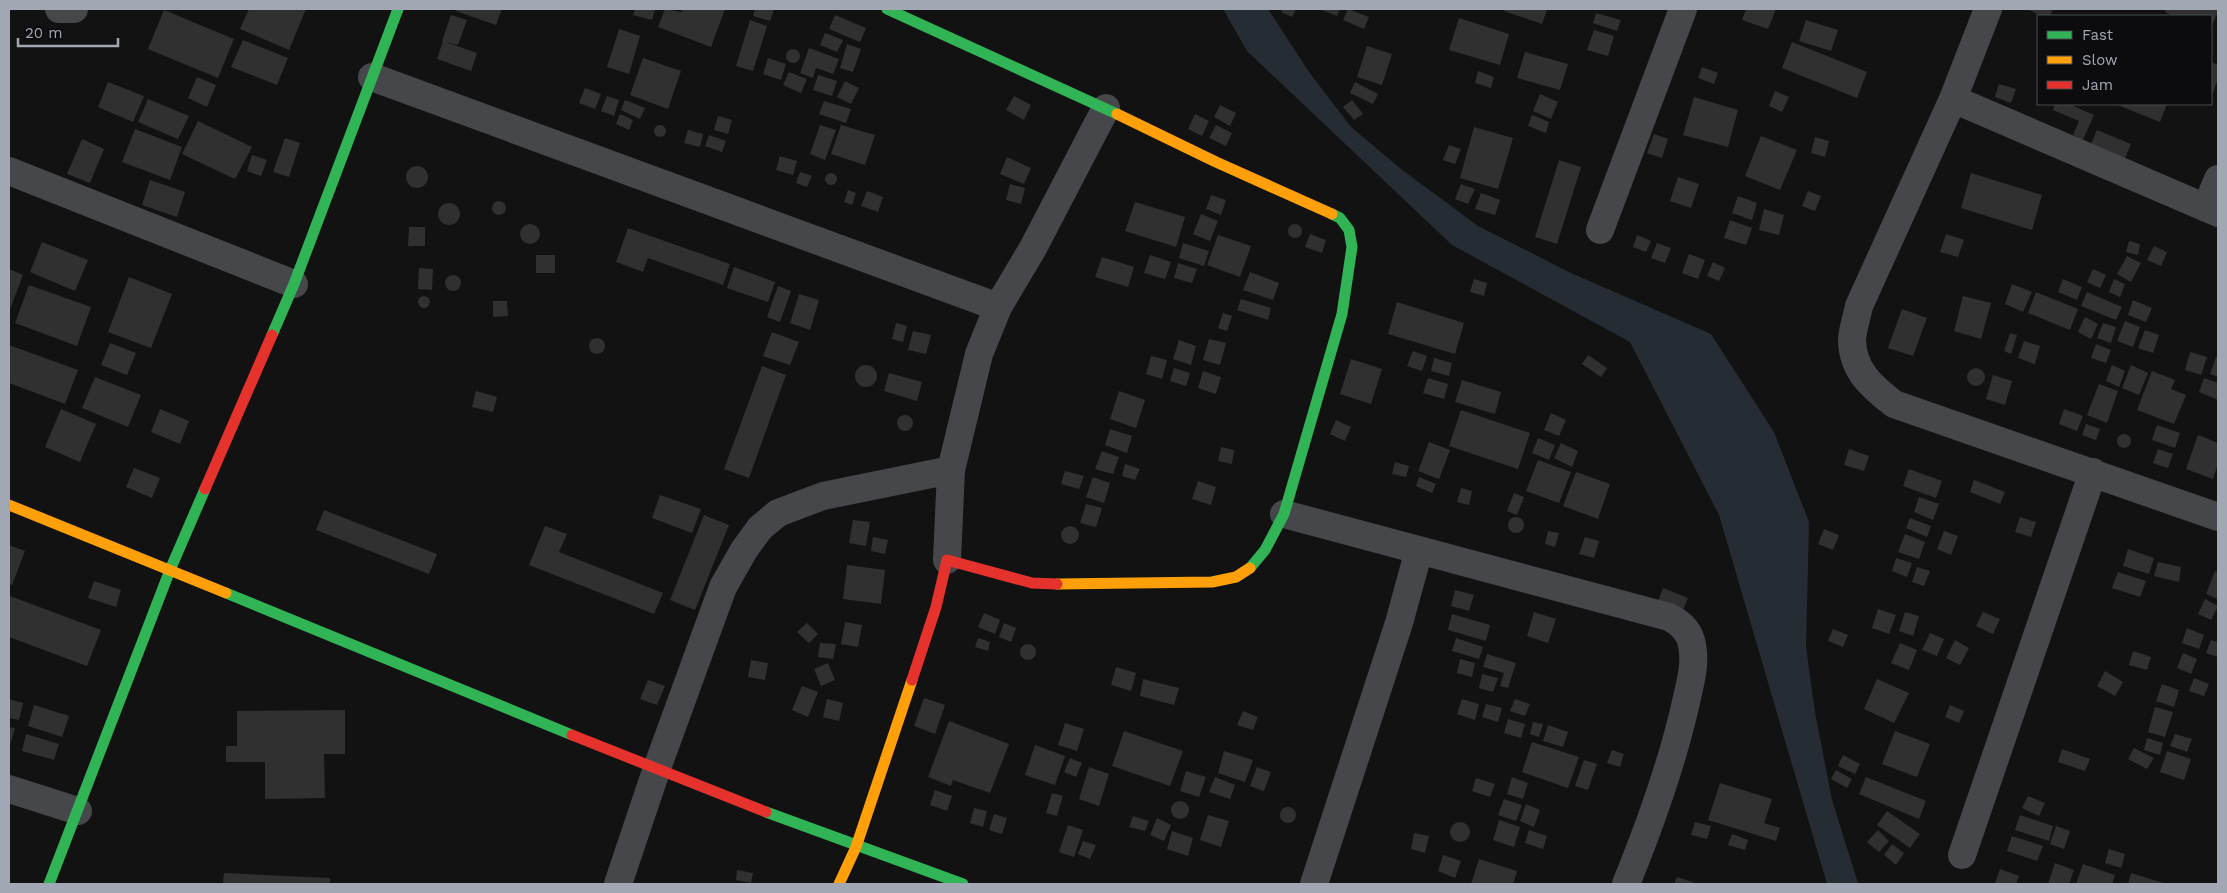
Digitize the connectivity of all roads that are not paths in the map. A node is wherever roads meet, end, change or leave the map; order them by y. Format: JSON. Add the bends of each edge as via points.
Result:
{"nodes":[{"id":1,"x":59,"y":9,"type":"edge"},
{"id":2,"x":74,"y":9,"type":"edge"},
{"id":3,"x":398,"y":9,"type":"edge"},
{"id":4,"x":887,"y":9,"type":"edge"},
{"id":5,"x":1988,"y":9,"type":"edge"},
{"id":6,"x":1677,"y":11,"type":"edge"},
{"id":7,"x":372,"y":77,"type":"junction"},
{"id":8,"x":1953,"y":99,"type":"junction"},
{"id":9,"x":1106,"y":108,"type":"junction"},
{"id":10,"x":9,"y":170,"type":"edge"},
{"id":11,"x":2218,"y":179,"type":"edge"},
{"id":12,"x":2212,"y":211,"type":"edge"},
{"id":13,"x":1600,"y":230,"type":"dead end"},
{"id":14,"x":294,"y":284,"type":"junction"},
{"id":15,"x":998,"y":307,"type":"junction"},
{"id":16,"x":950,"y":470,"type":"junction"},
{"id":17,"x":2093,"y":472,"type":"junction"},
{"id":18,"x":9,"y":505,"type":"edge"},
{"id":19,"x":1284,"y":514,"type":"junction"},
{"id":20,"x":2218,"y":517,"type":"edge"},
{"id":21,"x":1419,"y":550,"type":"junction"},
{"id":22,"x":947,"y":560,"type":"junction"},
{"id":23,"x":170,"y":570,"type":"junction"},
{"id":24,"x":656,"y":768,"type":"junction"},
{"id":25,"x":9,"y":789,"type":"edge"},
{"id":26,"x":78,"y":811,"type":"junction"},
{"id":27,"x":856,"y":847,"type":"junction"},
{"id":28,"x":1962,"y":855,"type":"dead end"},
{"id":29,"x":49,"y":884,"type":"edge"},
{"id":30,"x":618,"y":884,"type":"edge"},
{"id":31,"x":839,"y":884,"type":"edge"},
{"id":32,"x":963,"y":884,"type":"edge"},
{"id":33,"x":1314,"y":884,"type":"edge"},
{"id":34,"x":1626,"y":884,"type":"edge"}],
"edges":[{"from":1,"to":2,"type":"street"},
{"from":3,"to":7,"type":"street"},
{"from":4,"to":9,"type":"street"},
{"from":5,"to":8,"type":"street"},
{"from":6,"to":13,"type":"street"},
{"from":7,"to":14,"type":"street"},
{"from":7,"to":15,"type":"street"},
{"from":8,"to":12,"type":"street"},
{"from":8,"to":17,"type":"street","via":[[1859,306],[1852,341],[1858,370],[1869,386],[1894,404]]},
{"from":9,"to":15,"type":"street","via":[[1033,248]]},
{"from":9,"to":19,"type":"street","via":[[1224,166],[1323,209],[1340,218],[1349,230],[1352,247],[1342,314]]},
{"from":10,"to":14,"type":"street"},
{"from":11,"to":12,"type":"street"},
{"from":14,"to":23,"type":"street"},
{"from":15,"to":16,"type":"street","via":[[978,354]]},
{"from":16,"to":22,"type":"street"},
{"from":16,"to":24,"type":"street","via":[[823,496],[778,513],[760,528],[723,587]]},
{"from":17,"to":20,"type":"street"},
{"from":17,"to":28,"type":"street"},
{"from":18,"to":23,"type":"street"},
{"from":19,"to":21,"type":"street"},
{"from":19,"to":22,"type":"street","via":[[1270,543],[1252,566],[1236,577],[1212,582],[1032,583]]},
{"from":21,"to":33,"type":"street","via":[[1391,650]]},
{"from":21,"to":34,"type":"street","via":[[1669,617],[1686,628],[1694,661],[1680,730],[1646,836]]},
{"from":22,"to":27,"type":"street","via":[[936,607]]},
{"from":23,"to":24,"type":"street"},
{"from":23,"to":26,"type":"street"},
{"from":24,"to":27,"type":"street"},
{"from":24,"to":30,"type":"street"},
{"from":25,"to":26,"type":"street"},
{"from":26,"to":29,"type":"street"},
{"from":27,"to":31,"type":"street"},
{"from":27,"to":32,"type":"street"}]}
